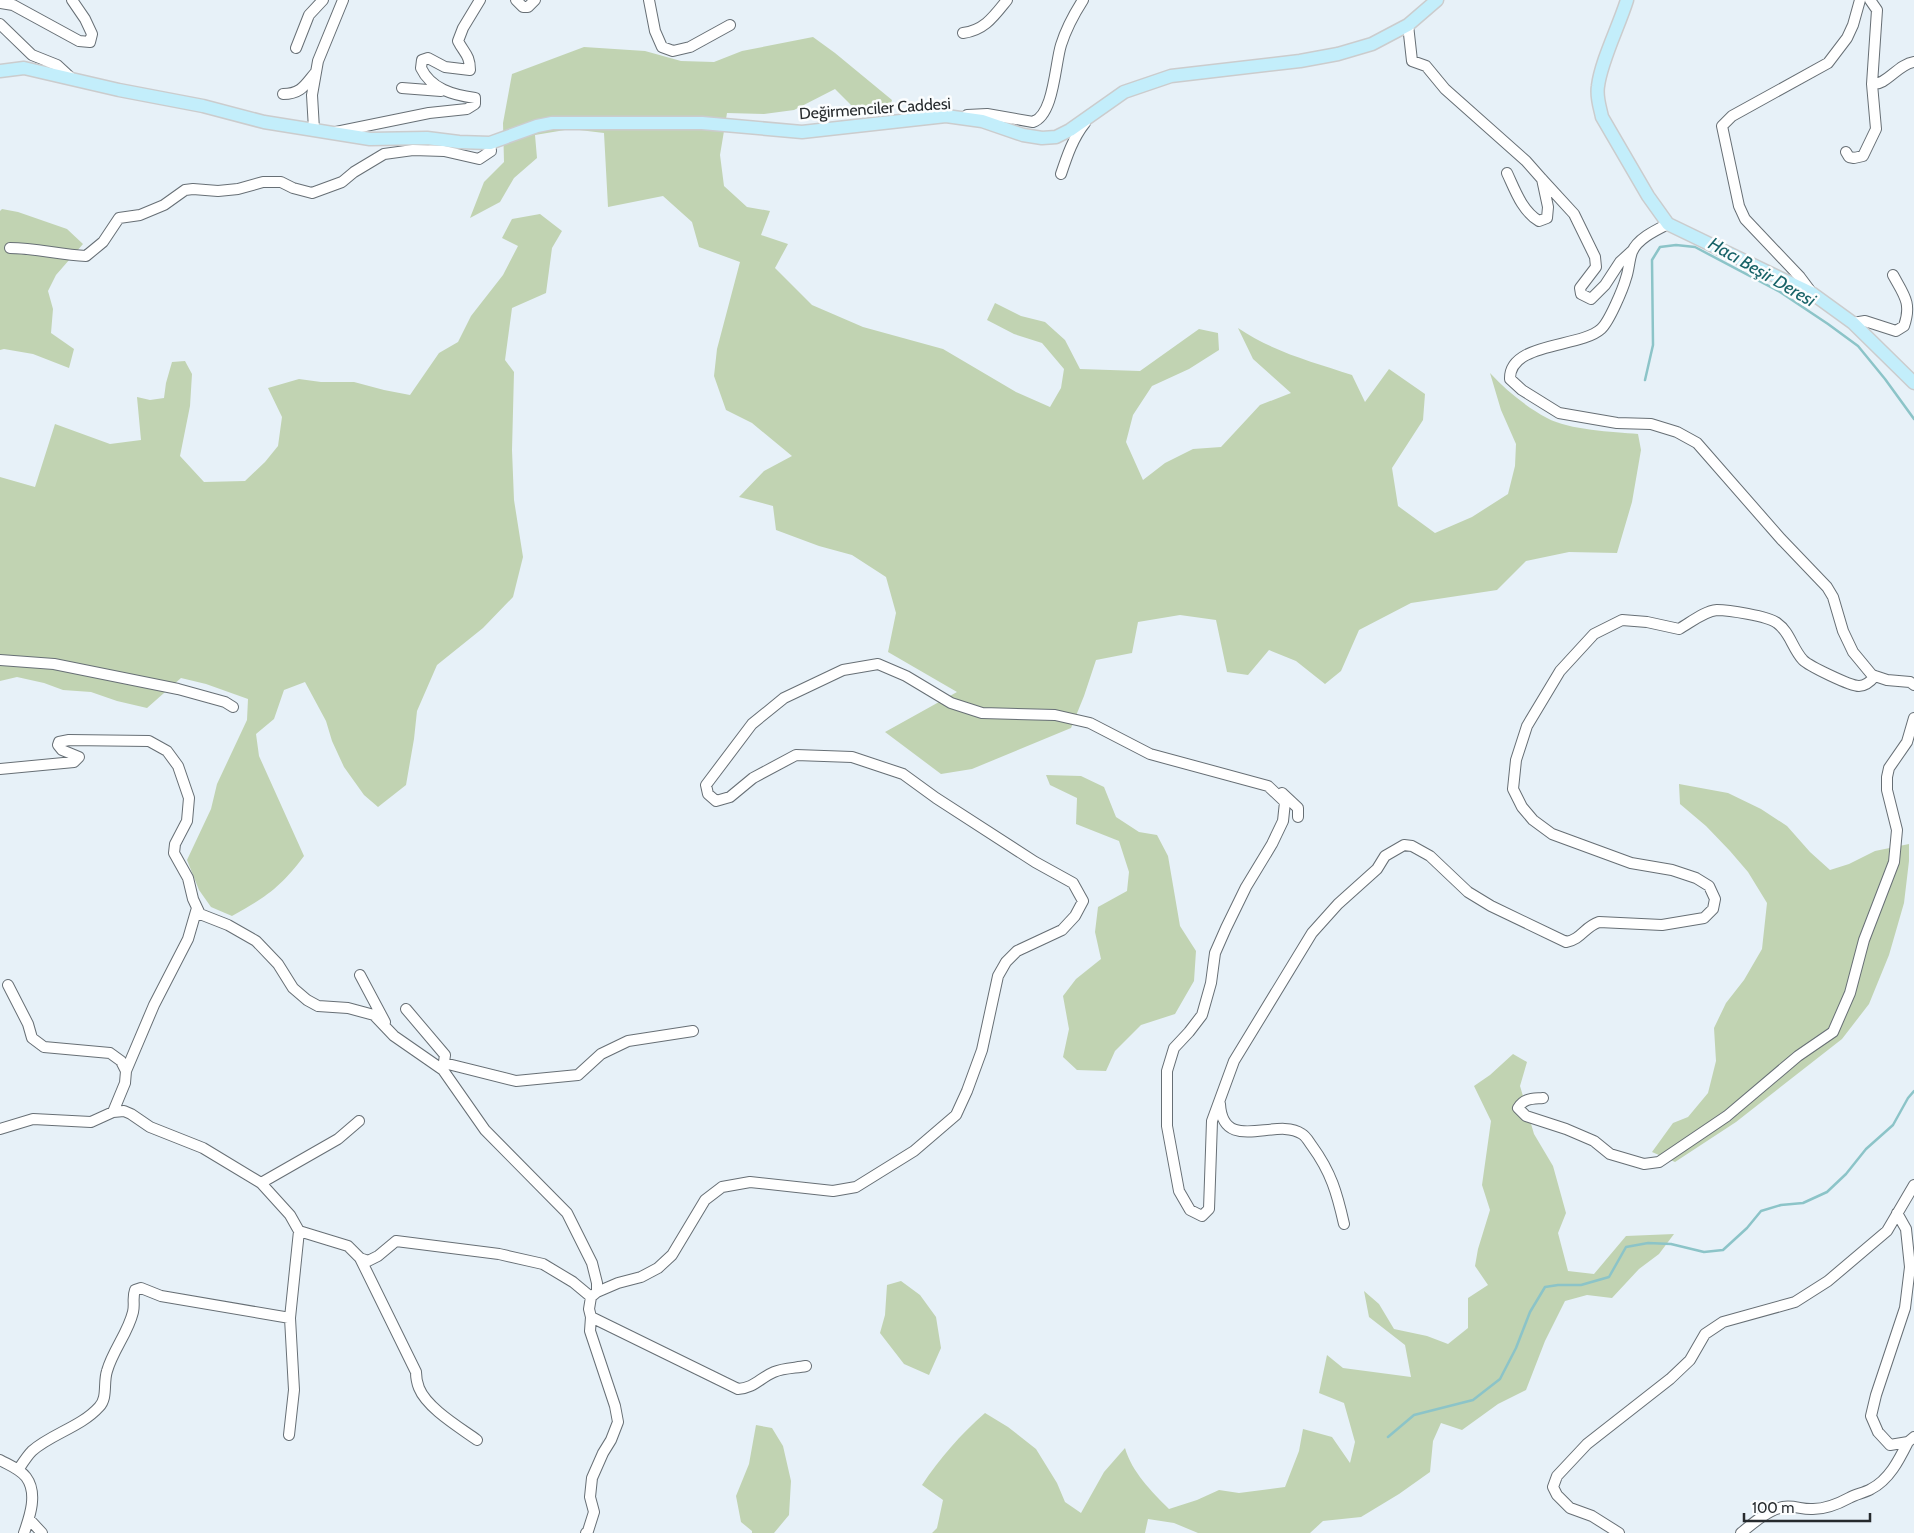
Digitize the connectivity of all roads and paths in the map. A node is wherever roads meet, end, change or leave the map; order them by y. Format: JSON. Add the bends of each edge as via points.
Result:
{"nodes":[{"id":1,"x":72,"y":0,"type":"edge"},
{"id":2,"x":323,"y":0,"type":"edge"},
{"id":3,"x":343,"y":0,"type":"edge"},
{"id":4,"x":480,"y":0,"type":"edge"},
{"id":5,"x":516,"y":0,"type":"edge"},
{"id":6,"x":535,"y":0,"type":"edge"},
{"id":7,"x":649,"y":0,"type":"edge"},
{"id":8,"x":1007,"y":0,"type":"edge"},
{"id":9,"x":1083,"y":0,"type":"edge"},
{"id":10,"x":1437,"y":0,"type":"edge"},
{"id":11,"x":1628,"y":0,"type":"edge"},
{"id":12,"x":1860,"y":0,"type":"edge"},
{"id":13,"x":1870,"y":0,"type":"edge"},
{"id":14,"x":0,"y":3,"type":"edge"},
{"id":15,"x":0,"y":24,"type":"edge"},
{"id":16,"x":730,"y":25,"type":"dead end"},
{"id":17,"x":1408,"y":25,"type":"junction"},
{"id":18,"x":964,"y":33,"type":"dead end"},
{"id":19,"x":296,"y":48,"type":"dead end"},
{"id":20,"x":1914,"y":62,"type":"edge"},
{"id":21,"x":0,"y":71,"type":"edge"},
{"id":22,"x":316,"y":72,"type":"junction"},
{"id":23,"x":71,"y":78,"type":"junction"},
{"id":24,"x":1872,"y":84,"type":"junction"},
{"id":25,"x":402,"y":88,"type":"dead end"},
{"id":26,"x":445,"y":91,"type":"junction"},
{"id":27,"x":283,"y":94,"type":"dead end"},
{"id":28,"x":1092,"y":114,"type":"junction"},
{"id":29,"x":946,"y":116,"type":"junction"},
{"id":30,"x":314,"y":129,"type":"junction"},
{"id":31,"x":332,"y":132,"type":"junction"},
{"id":32,"x":490,"y":143,"type":"junction"},
{"id":33,"x":1846,"y":152,"type":"dead end"},
{"id":34,"x":1507,"y":173,"type":"dead end"},
{"id":35,"x":1061,"y":174,"type":"dead end"},
{"id":36,"x":1541,"y":178,"type":"junction"},
{"id":37,"x":1668,"y":224,"type":"junction"},
{"id":38,"x":10,"y":248,"type":"dead end"},
{"id":39,"x":1632,"y":251,"type":"junction"},
{"id":40,"x":1893,"y":275,"type":"dead end"},
{"id":41,"x":1813,"y":294,"type":"junction"},
{"id":42,"x":1853,"y":323,"type":"junction"},
{"id":43,"x":1914,"y":383,"type":"edge"},
{"id":44,"x":0,"y":660,"type":"edge"},
{"id":45,"x":1875,"y":676,"type":"junction"},
{"id":46,"x":1914,"y":685,"type":"edge"},
{"id":47,"x":233,"y":707,"type":"dead end"},
{"id":48,"x":1914,"y":718,"type":"edge"},
{"id":49,"x":0,"y":769,"type":"edge"},
{"id":50,"x":1268,"y":786,"type":"junction"},
{"id":51,"x":1298,"y":817,"type":"dead end"},
{"id":52,"x":197,"y":908,"type":"junction"},
{"id":53,"x":360,"y":975,"type":"dead end"},
{"id":54,"x":8,"y":985,"type":"dead end"},
{"id":55,"x":406,"y":1009,"type":"dead end"},
{"id":56,"x":388,"y":1030,"type":"junction"},
{"id":57,"x":692,"y":1031,"type":"dead end"},
{"id":58,"x":444,"y":1067,"type":"junction"},
{"id":59,"x":126,"y":1071,"type":"junction"},
{"id":60,"x":1544,"y":1098,"type":"dead end"},
{"id":61,"x":1220,"y":1101,"type":"junction"},
{"id":62,"x":113,"y":1112,"type":"junction"},
{"id":63,"x":359,"y":1121,"type":"dead end"},
{"id":64,"x":0,"y":1130,"type":"edge"},
{"id":65,"x":261,"y":1183,"type":"junction"},
{"id":66,"x":1914,"y":1185,"type":"edge"},
{"id":67,"x":1897,"y":1213,"type":"junction"},
{"id":68,"x":1344,"y":1224,"type":"dead end"},
{"id":69,"x":299,"y":1231,"type":"junction"},
{"id":70,"x":360,"y":1258,"type":"junction"},
{"id":71,"x":594,"y":1295,"type":"junction"},
{"id":72,"x":591,"y":1317,"type":"junction"},
{"id":73,"x":290,"y":1318,"type":"junction"},
{"id":74,"x":806,"y":1366,"type":"dead end"},
{"id":75,"x":289,"y":1435,"type":"dead end"},
{"id":76,"x":477,"y":1440,"type":"dead end"},
{"id":77,"x":1911,"y":1440,"type":"edge"},
{"id":78,"x":0,"y":1460,"type":"edge"},
{"id":79,"x":18,"y":1470,"type":"junction"},
{"id":80,"x":29,"y":1519,"type":"junction"},
{"id":81,"x":24,"y":1533,"type":"edge"},
{"id":82,"x":42,"y":1533,"type":"edge"},
{"id":83,"x":586,"y":1533,"type":"edge"},
{"id":84,"x":1619,"y":1533,"type":"edge"},
{"id":85,"x":1740,"y":1533,"type":"edge"}],
"edges":[{"from":1,"to":14,"type":"street","via":[[92,34],[90,42],[79,41],[13,6]]},
{"from":2,"to":19,"type":"street","via":[[309,15]]},
{"from":3,"to":22,"type":"street"},
{"from":4,"to":26,"type":"street","via":[[458,41],[470,60],[470,70],[445,67],[428,58],[422,60],[424,74]]},
{"from":5,"to":6,"type":"street","via":[[523,7],[528,7]]},
{"from":7,"to":16,"type":"street","via":[[662,47],[673,51],[690,47]]},
{"from":8,"to":18,"type":"street","via":[[983,27]]},
{"from":9,"to":29,"type":"street","via":[[1061,46],[1055,81],[1039,120],[1033,122],[987,114]]},
{"from":10,"to":17,"type":"main road","name":"Değirmenciler Caddesi"},
{"from":11,"to":37,"type":"main road","via":[[1602,68],[1598,102],[1606,125]]},
{"from":12,"to":41,"type":"street","via":[[1854,25],[1828,64],[1732,116],[1722,126],[1739,206],[1745,219]]},
{"from":13,"to":24,"type":"street","via":[[1877,10]]},
{"from":15,"to":23,"type":"street","via":[[32,55],[57,65]]},
{"from":17,"to":28,"type":"main road","name":"Değirmenciler Caddesi","via":[[1372,44],[1338,54],[1171,76],[1124,92]]},
{"from":17,"to":36,"type":"street","via":[[1412,61],[1426,66],[1444,89]]},
{"from":20,"to":24,"type":"street","via":[[1901,67],[1882,82]]},
{"from":21,"to":23,"type":"main road","name":"Değirmenciler Caddesi","via":[[24,68]]},
{"from":22,"to":27,"type":"street","via":[[301,90]]},
{"from":22,"to":30,"type":"street","via":[[312,95]]},
{"from":23,"to":30,"type":"main road","name":"Değirmenciler Caddesi","via":[[264,122]]},
{"from":24,"to":33,"type":"street","via":[[1876,129],[1873,138],[1863,156],[1849,157]]},
{"from":25,"to":26,"type":"street"},
{"from":26,"to":31,"type":"street","via":[[475,98],[475,104]]},
{"from":28,"to":29,"type":"main road","name":"Değirmenciler Caddesi","via":[[1056,137],[1042,138],[1023,136],[982,121]]},
{"from":28,"to":35,"type":"street","via":[[1078,131]]},
{"from":29,"to":32,"type":"main road","name":"Değirmenciler Caddesi","via":[[802,132],[702,123],[552,123]]},
{"from":30,"to":31,"type":"main road","name":"Değirmenciler Caddesi"},
{"from":31,"to":32,"type":"main road","name":"Değirmenciler Caddesi","via":[[370,139],[427,138]]},
{"from":32,"to":38,"type":"street","via":[[491,151],[479,159],[444,151],[413,150],[384,154],[342,182],[312,193],[280,182],[263,182],[224,191],[185,190],[140,215],[119,218],[103,242],[86,256]]},
{"from":34,"to":36,"type":"street","via":[[1524,206],[1532,217],[1540,220],[1546,218],[1548,207]]},
{"from":36,"to":39,"type":"street","via":[[1574,214],[1595,257],[1596,267],[1580,288],[1585,298],[1591,299]]},
{"from":37,"to":39,"type":"street","via":[[1654,231]]},
{"from":37,"to":41,"type":"main road"},
{"from":39,"to":45,"type":"street","via":[[1626,280],[1601,329],[1581,340],[1535,350],[1514,365],[1510,379],[1559,413],[1617,423],[1651,424],[1677,432],[1697,443],[1827,587],[1853,652]]},
{"from":40,"to":42,"type":"street","via":[[1907,300],[1908,314],[1904,326],[1896,330],[1865,321]]},
{"from":41,"to":42,"type":"main road"},
{"from":42,"to":43,"type":"main road"},
{"from":44,"to":47,"type":"street","via":[[54,664],[178,690]]},
{"from":45,"to":46,"type":"street"},
{"from":45,"to":61,"type":"street","via":[[1859,686],[1805,662],[1788,634],[1777,622],[1765,617],[1716,610],[1679,629],[1622,620],[1594,634],[1560,671],[1527,726],[1516,760],[1513,789],[1533,820],[1552,834],[1631,863],[1696,878],[1709,886],[1715,899],[1713,909],[1704,918],[1662,925],[1599,922],[1589,925],[1575,940],[1566,942],[1491,906],[1468,892],[1430,856],[1404,845],[1384,856],[1377,870],[1338,904],[1312,933],[1234,1061]]},
{"from":48,"to":60,"type":"street","via":[[1907,742],[1889,768],[1887,777],[1897,830],[1894,862],[1864,940],[1850,993],[1833,1032],[1798,1056],[1727,1116],[1659,1162],[1644,1164],[1610,1154],[1594,1141],[1526,1116],[1518,1108],[1528,1099]]},
{"from":49,"to":52,"type":"street","via":[[74,762],[79,757],[58,745],[58,742],[69,740],[149,741],[167,751],[178,766],[188,798],[187,821],[174,853],[188,878]]},
{"from":50,"to":51,"type":"street","via":[[1279,790],[1298,808]]},
{"from":50,"to":61,"type":"street","via":[[1284,802],[1283,821],[1226,928],[1216,953],[1202,1015],[1174,1048],[1167,1071],[1167,1126],[1179,1191],[1190,1210],[1202,1216],[1209,1209],[1212,1121]]},
{"from":50,"to":71,"type":"street","via":[[1150,754],[1090,723],[1055,716],[982,713],[951,704],[906,676],[878,664],[843,670],[784,698],[752,724],[706,785],[708,794],[716,801],[730,797],[753,778],[796,755],[852,757],[903,774],[1073,884],[1083,901],[1076,916],[1062,930],[1017,951],[1006,962],[996,983],[982,1050],[956,1115],[914,1151],[856,1187],[833,1191],[750,1182],[722,1187],[705,1200],[672,1255],[658,1268]]},
{"from":52,"to":56,"type":"street","via":[[200,914],[256,941],[307,1000],[318,1006],[348,1008],[374,1015]]},
{"from":52,"to":59,"type":"street","via":[[188,939],[154,1005]]},
{"from":53,"to":56,"type":"street"},
{"from":54,"to":59,"type":"street","via":[[32,1038],[44,1047],[110,1053],[120,1060]]},
{"from":55,"to":58,"type":"street","via":[[445,1055]]},
{"from":56,"to":58,"type":"street"},
{"from":57,"to":58,"type":"street","via":[[628,1041],[601,1054],[578,1075],[516,1081]]},
{"from":58,"to":71,"type":"street","via":[[485,1130],[567,1213],[592,1263],[597,1282]]},
{"from":59,"to":62,"type":"street","via":[[125,1083]]},
{"from":61,"to":68,"type":"street","via":[[1220,1116],[1226,1125],[1234,1129],[1245,1133],[1294,1130],[1304,1134],[1325,1163],[1335,1185]]},
{"from":62,"to":64,"type":"street","via":[[91,1122],[33,1119]]},
{"from":62,"to":65,"type":"street","via":[[124,1111],[150,1127],[203,1148]]},
{"from":63,"to":65,"type":"street","via":[[338,1139]]},
{"from":65,"to":69,"type":"street","via":[[290,1215]]},
{"from":66,"to":67,"type":"street"},
{"from":67,"to":77,"type":"street","via":[[1906,1229],[1910,1267],[1905,1308],[1871,1416],[1878,1432],[1890,1445]]},
{"from":67,"to":84,"type":"street","via":[[1887,1231],[1828,1281],[1795,1302],[1723,1322],[1705,1334],[1690,1360],[1587,1444],[1557,1476],[1553,1487],[1570,1508],[1592,1516]]},
{"from":69,"to":70,"type":"street","via":[[348,1246]]},
{"from":69,"to":73,"type":"street"},
{"from":70,"to":71,"type":"street","via":[[368,1261],[396,1240],[499,1254],[543,1264]]},
{"from":70,"to":76,"type":"street","via":[[416,1372],[424,1398]]},
{"from":71,"to":72,"type":"street","via":[[589,1309]]},
{"from":72,"to":74,"type":"street","via":[[738,1389],[749,1388],[776,1371]]},
{"from":72,"to":83,"type":"street","via":[[590,1331],[618,1422],[592,1478],[590,1497],[594,1512]]},
{"from":73,"to":75,"type":"street","via":[[294,1390]]},
{"from":73,"to":79,"type":"street","via":[[161,1296],[141,1288],[135,1290],[133,1312],[106,1374],[103,1402],[32,1452]]},
{"from":77,"to":85,"type":"street","via":[[1896,1465],[1870,1490],[1837,1505],[1812,1509],[1781,1507]]},
{"from":78,"to":79,"type":"street"},
{"from":79,"to":80,"type":"street","via":[[26,1476],[33,1490]]},
{"from":80,"to":81,"type":"street"},
{"from":80,"to":82,"type":"street"}]}
